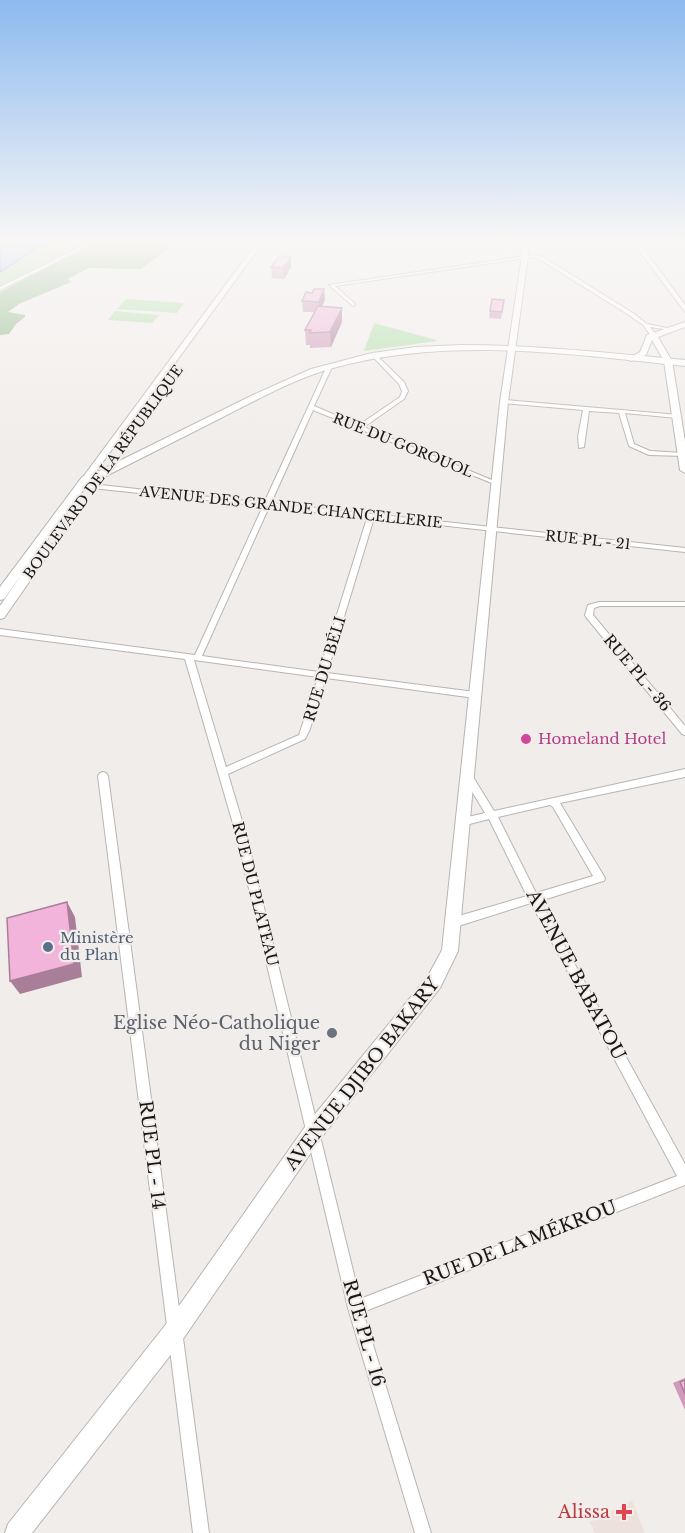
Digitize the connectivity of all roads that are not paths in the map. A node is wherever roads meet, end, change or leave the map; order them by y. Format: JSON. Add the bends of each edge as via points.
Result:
{"nodes":[{"id":1,"x":213,"y":313,"type":"edge"},
{"id":2,"x":515,"y":313,"type":"edge"},
{"id":3,"x":627,"y":313,"type":"edge"},
{"id":4,"x":645,"y":324,"type":"junction"},
{"id":5,"x":685,"y":324,"type":"edge"},
{"id":6,"x":670,"y":329,"type":"junction"},
{"id":7,"x":654,"y":336,"type":"junction"},
{"id":8,"x":512,"y":349,"type":"junction"},
{"id":9,"x":374,"y":356,"type":"junction"},
{"id":10,"x":631,"y":359,"type":"junction"},
{"id":11,"x":668,"y":361,"type":"junction"},
{"id":12,"x":685,"y":363,"type":"edge"},
{"id":13,"x":329,"y":367,"type":"junction"},
{"id":14,"x":504,"y":402,"type":"junction"},
{"id":15,"x":310,"y":407,"type":"junction"},
{"id":16,"x":586,"y":409,"type":"junction"},
{"id":17,"x":621,"y":411,"type":"junction"},
{"id":18,"x":677,"y":416,"type":"junction"},
{"id":19,"x":359,"y":427,"type":"junction"},
{"id":20,"x":581,"y":447,"type":"dead end"},
{"id":21,"x":683,"y":455,"type":"junction"},
{"id":22,"x":685,"y":470,"type":"edge"},
{"id":23,"x":88,"y":482,"type":"junction"},
{"id":24,"x":495,"y":483,"type":"junction"},
{"id":25,"x":267,"y":504,"type":"junction"},
{"id":26,"x":371,"y":516,"type":"junction"},
{"id":27,"x":492,"y":530,"type":"junction"},
{"id":28,"x":685,"y":550,"type":"edge"},
{"id":29,"x":0,"y":596,"type":"edge"},
{"id":30,"x":685,"y":604,"type":"edge"},
{"id":31,"x":0,"y":615,"type":"edge"},
{"id":32,"x":0,"y":632,"type":"edge"},
{"id":33,"x":193,"y":659,"type":"junction"},
{"id":34,"x":323,"y":675,"type":"junction"},
{"id":35,"x":475,"y":695,"type":"junction"},
{"id":36,"x":685,"y":732,"type":"edge"},
{"id":37,"x":222,"y":773,"type":"junction"},
{"id":38,"x":685,"y":773,"type":"edge"},
{"id":39,"x":466,"y":774,"type":"junction"},
{"id":40,"x":103,"y":777,"type":"dead end"},
{"id":41,"x":550,"y":801,"type":"junction"},
{"id":42,"x":492,"y":815,"type":"junction"},
{"id":43,"x":462,"y":822,"type":"junction"},
{"id":44,"x":533,"y":897,"type":"junction"},
{"id":45,"x":452,"y":923,"type":"junction"},
{"id":46,"x":314,"y":1131,"type":"junction"},
{"id":47,"x":685,"y":1178,"type":"edge"},
{"id":48,"x":356,"y":1308,"type":"junction"},
{"id":49,"x":175,"y":1331,"type":"junction"},
{"id":50,"x":16,"y":1533,"type":"edge"},
{"id":51,"x":201,"y":1533,"type":"edge"},
{"id":52,"x":423,"y":1533,"type":"edge"}],
"edges":[{"from":1,"to":23,"type":"street","name":"BOULEVARD DE LA RÉPUBLIQUE"},
{"from":2,"to":8,"type":"street"},
{"from":3,"to":4,"type":"street"},
{"from":4,"to":6,"type":"street"},
{"from":4,"to":7,"type":"street"},
{"from":5,"to":6,"type":"street"},
{"from":6,"to":7,"type":"street"},
{"from":7,"to":10,"type":"street","via":[[647,340],[643,353]]},
{"from":7,"to":11,"type":"street"},
{"from":8,"to":9,"type":"main road","via":[[440,348]]},
{"from":8,"to":10,"type":"main road"},
{"from":8,"to":14,"type":"street"},
{"from":9,"to":13,"type":"main road"},
{"from":9,"to":19,"type":"street","via":[[405,391],[398,402]]},
{"from":10,"to":11,"type":"main road"},
{"from":11,"to":12,"type":"main road"},
{"from":11,"to":18,"type":"street"},
{"from":13,"to":15,"type":"street"},
{"from":13,"to":23,"type":"main road","via":[[268,391]]},
{"from":14,"to":16,"type":"street"},
{"from":14,"to":24,"type":"street"},
{"from":15,"to":19,"type":"street","name":"RUE DU GOROUOL"},
{"from":15,"to":25,"type":"street"},
{"from":16,"to":17,"type":"street"},
{"from":16,"to":20,"type":"street"},
{"from":17,"to":18,"type":"street"},
{"from":17,"to":21,"type":"street","via":[[631,445],[650,453]]},
{"from":18,"to":21,"type":"street"},
{"from":19,"to":24,"type":"street","name":"RUE DU GOROUOL"},
{"from":21,"to":22,"type":"street"},
{"from":23,"to":25,"type":"street","name":"AVENUE DES GRANDE CHANCELLERIE"},
{"from":23,"to":29,"type":"main road","name":"BOULEVARD DE LA RÉPUBLIQUE"},
{"from":23,"to":31,"type":"main road","name":"BOULEVARD DE LA RÉPUBLIQUE"},
{"from":24,"to":27,"type":"street"},
{"from":25,"to":26,"type":"street","name":"AVENUE DES GRANDE CHANCELLERIE"},
{"from":25,"to":33,"type":"street"},
{"from":26,"to":27,"type":"street","name":"AVENUE DES GRANDE CHANCELLERIE"},
{"from":26,"to":34,"type":"street","name":"RUE DU BÉLI"},
{"from":27,"to":28,"type":"street","name":"RUE PL - 21"},
{"from":27,"to":35,"type":"street","name":"AVENUE DJIBO BAKARY"},
{"from":30,"to":36,"type":"street","name":"RUE PL - 36","via":[[599,604],[591,607],[589,615]]},
{"from":32,"to":33,"type":"street"},
{"from":33,"to":34,"type":"street"},
{"from":33,"to":37,"type":"street","name":"RUE DU PLATEAU"},
{"from":34,"to":35,"type":"street"},
{"from":34,"to":37,"type":"street","name":"RUE DU BÉLI","via":[[302,737]]},
{"from":35,"to":39,"type":"street","name":"AVENUE DJIBO BAKARY"},
{"from":37,"to":46,"type":"street","name":"RUE DU PLATEAU","via":[[241,834]]},
{"from":38,"to":41,"type":"street"},
{"from":39,"to":42,"type":"street","name":"AVENUE BABATOU"},
{"from":39,"to":43,"type":"street","name":"AVENUE DJIBO BAKARY"},
{"from":40,"to":49,"type":"street","name":"RUE PL - 14"},
{"from":41,"to":42,"type":"street"},
{"from":41,"to":44,"type":"street","via":[[556,804],[600,878]]},
{"from":42,"to":43,"type":"street"},
{"from":42,"to":44,"type":"street","name":"AVENUE BABATOU"},
{"from":43,"to":45,"type":"street","name":"AVENUE DJIBO BAKARY"},
{"from":44,"to":45,"type":"street"},
{"from":44,"to":47,"type":"street","name":"AVENUE BABATOU"},
{"from":45,"to":46,"type":"street","name":"AVENUE DJIBO BAKARY","via":[[450,951],[434,982]]},
{"from":46,"to":48,"type":"street","name":"RUE PL - 16"},
{"from":46,"to":49,"type":"street","name":"AVENUE DJIBO BAKARY"},
{"from":47,"to":48,"type":"street","name":"RUE DE LA MÉKROU"},
{"from":48,"to":52,"type":"street","name":"RUE PL - 16"},
{"from":49,"to":50,"type":"street","name":"AVENUE DJIBO BAKARY"},
{"from":49,"to":51,"type":"street","name":"RUE PL - 14"}]}
